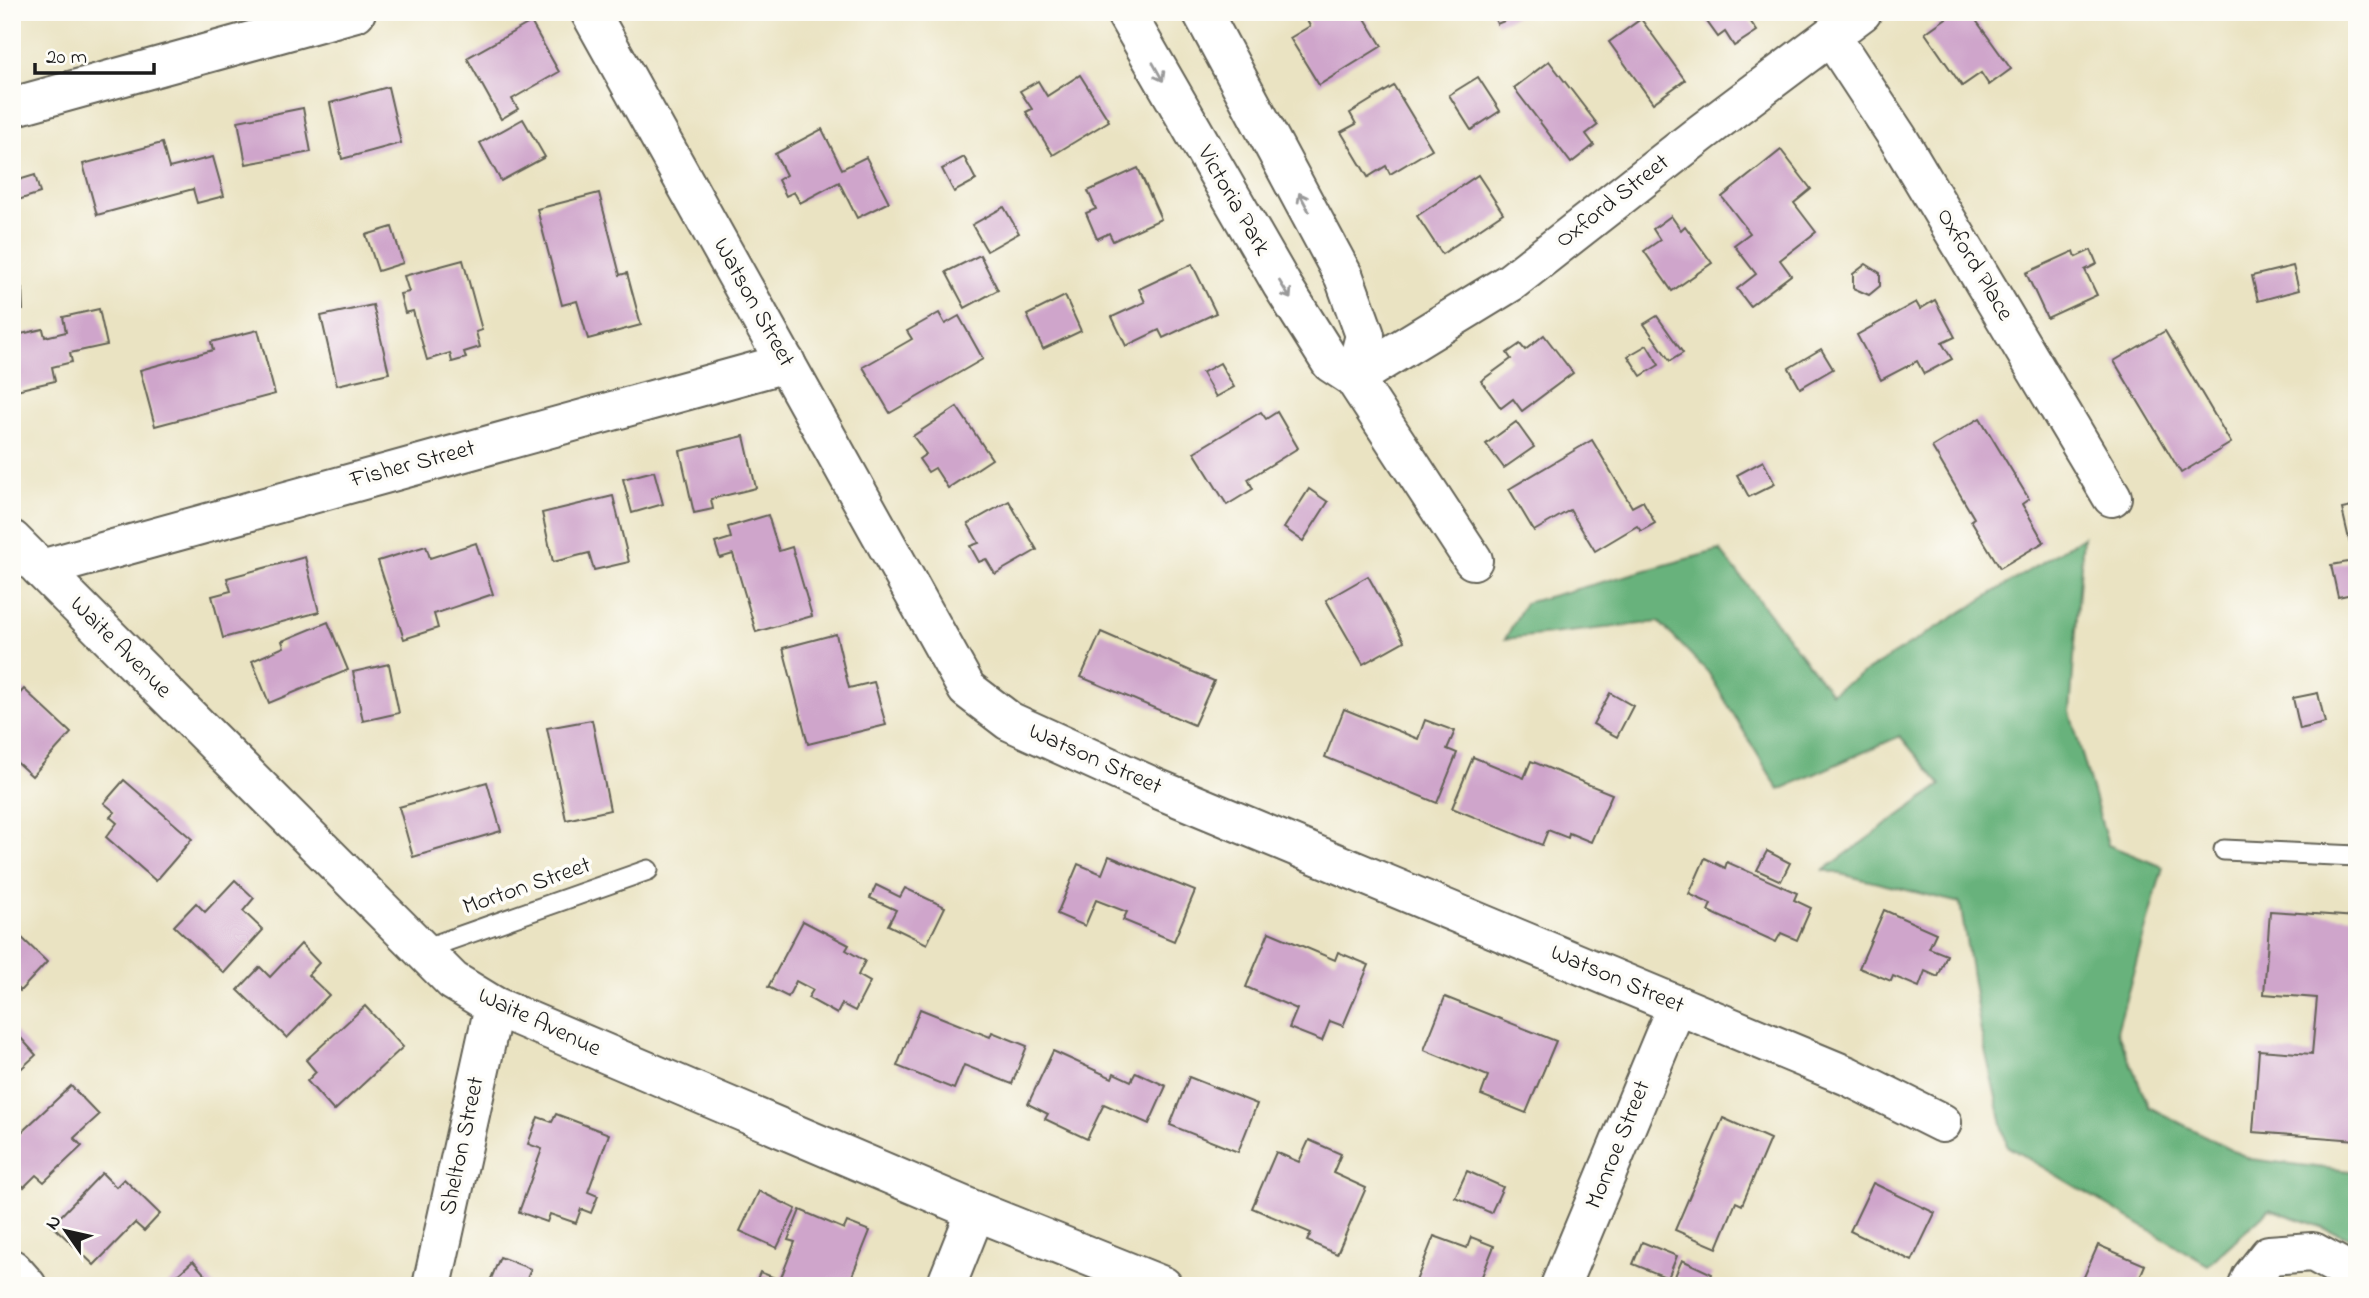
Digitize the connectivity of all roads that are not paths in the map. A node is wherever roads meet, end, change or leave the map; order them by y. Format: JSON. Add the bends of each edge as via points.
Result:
{"nodes":[{"id":1,"x":356,"y":12,"type":"edge"},
{"id":2,"x":590,"y":12,"type":"edge"},
{"id":3,"x":1125,"y":12,"type":"edge"},
{"id":4,"x":1202,"y":12,"type":"edge"},
{"id":5,"x":1862,"y":12,"type":"edge"},
{"id":6,"x":1831,"y":36,"type":"junction"},
{"id":7,"x":12,"y":107,"type":"edge"},
{"id":8,"x":786,"y":363,"type":"junction"},
{"id":9,"x":1354,"y":378,"type":"junction"},
{"id":10,"x":2112,"y":497,"type":"dead end"},
{"id":11,"x":12,"y":540,"type":"edge"},
{"id":12,"x":1473,"y":560,"type":"dead end"},
{"id":13,"x":41,"y":569,"type":"junction"},
{"id":14,"x":2224,"y":850,"type":"dead end"},
{"id":15,"x":2357,"y":856,"type":"edge"},
{"id":16,"x":648,"y":870,"type":"dead end"},
{"id":17,"x":421,"y":950,"type":"junction"},
{"id":18,"x":1677,"y":1004,"type":"junction"},
{"id":19,"x":494,"y":1006,"type":"junction"},
{"id":20,"x":1942,"y":1123,"type":"dead end"},
{"id":21,"x":976,"y":1211,"type":"junction"},
{"id":22,"x":12,"y":1269,"type":"edge"},
{"id":23,"x":2357,"y":1276,"type":"edge"},
{"id":24,"x":2250,"y":1282,"type":"edge"},
{"id":25,"x":27,"y":1286,"type":"edge"},
{"id":26,"x":432,"y":1286,"type":"edge"},
{"id":27,"x":946,"y":1286,"type":"edge"},
{"id":28,"x":1163,"y":1286,"type":"edge"},
{"id":29,"x":1560,"y":1286,"type":"edge"}],
"edges":[{"from":1,"to":7,"type":"street"},
{"from":2,"to":8,"type":"street","name":"Watson Street"},
{"from":3,"to":9,"type":"street","name":"Victoria Park","one_way":true,"via":[[1275,274],[1331,363]]},
{"from":9,"to":4,"type":"street","one_way":true,"via":[[1365,335],[1345,277]]},
{"from":5,"to":6,"type":"street","name":"Oxford Street"},
{"from":6,"to":9,"type":"street","name":"Oxford Street","via":[[1511,282]]},
{"from":6,"to":10,"type":"street","name":"Oxford Place","via":[[1898,138]]},
{"from":8,"to":13,"type":"street","name":"Fisher Street"},
{"from":8,"to":18,"type":"street","name":"Watson Street","via":[[967,689],[1009,721],[1171,794]]},
{"from":9,"to":12,"type":"street","name":"Victoria Park"},
{"from":11,"to":13,"type":"street","name":"Waite Avenue"},
{"from":13,"to":17,"type":"street","name":"Waite Avenue"},
{"from":14,"to":15,"type":"lane"},
{"from":16,"to":17,"type":"lane","name":"Morton Street"},
{"from":17,"to":19,"type":"street","name":"Waite Avenue","via":[[453,981]]},
{"from":18,"to":20,"type":"street","name":"Watson Street","via":[[1848,1076]]},
{"from":18,"to":29,"type":"street","name":"Monroe Street"},
{"from":19,"to":21,"type":"street","name":"Waite Avenue"},
{"from":19,"to":26,"type":"street","name":"Shelton Street"},
{"from":21,"to":27,"type":"street"},
{"from":21,"to":28,"type":"street","name":"Waite Avenue"},
{"from":22,"to":25,"type":"street"},
{"from":23,"to":24,"type":"street","via":[[2313,1252],[2269,1255]]}]}
